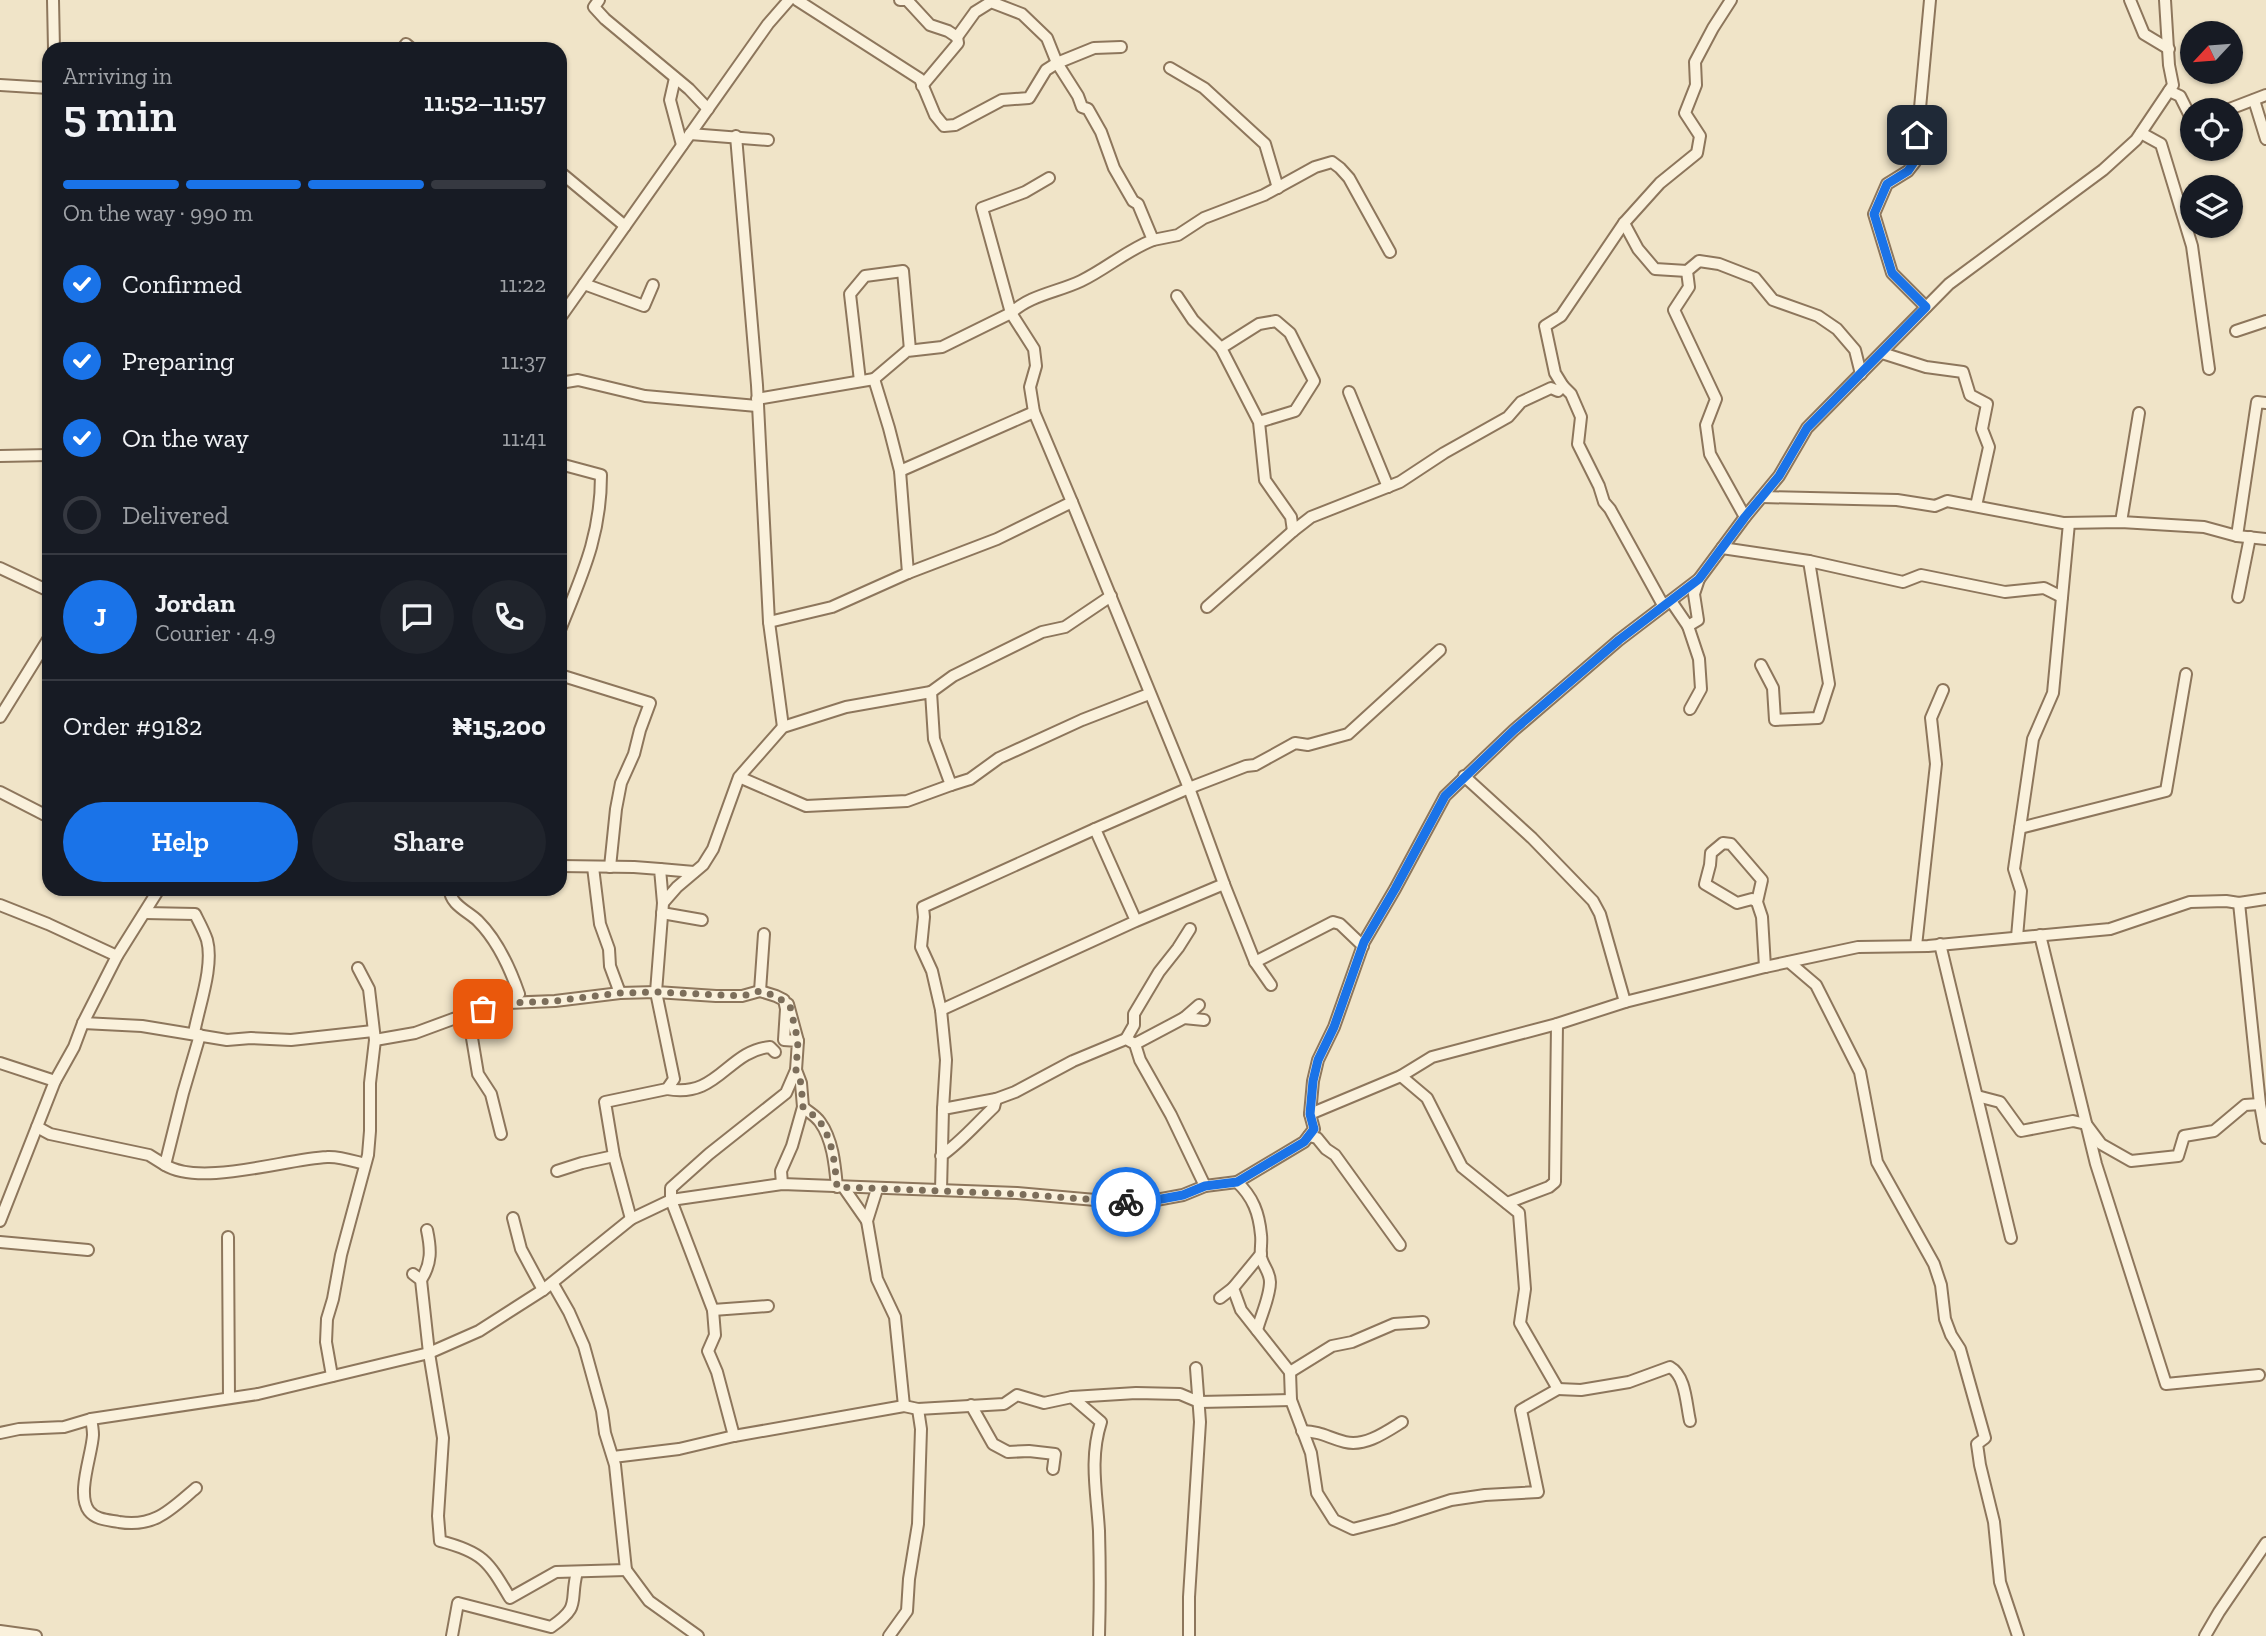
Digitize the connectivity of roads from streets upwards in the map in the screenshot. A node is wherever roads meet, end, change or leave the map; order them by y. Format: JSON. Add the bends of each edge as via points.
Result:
{"nodes":[{"id":1,"x":53,"y":0,"type":"edge"},
{"id":2,"x":584,"y":0,"type":"edge"},
{"id":3,"x":789,"y":0,"type":"edge"},
{"id":4,"x":797,"y":0,"type":"edge"},
{"id":5,"x":900,"y":0,"type":"edge"},
{"id":6,"x":1731,"y":0,"type":"edge"},
{"id":7,"x":1930,"y":0,"type":"edge"},
{"id":8,"x":2130,"y":0,"type":"edge"},
{"id":9,"x":2165,"y":0,"type":"edge"},
{"id":10,"x":596,"y":4,"type":"edge"},
{"id":11,"x":957,"y":37,"type":"junction"},
{"id":12,"x":54,"y":42,"type":"edge"},
{"id":13,"x":1121,"y":47,"type":"dead end"},
{"id":14,"x":2169,"y":49,"type":"junction"},
{"id":15,"x":1057,"y":63,"type":"junction"},
{"id":16,"x":1170,"y":68,"type":"dead end"},
{"id":17,"x":675,"y":78,"type":"junction"},
{"id":18,"x":0,"y":85,"type":"edge"},
{"id":19,"x":922,"y":86,"type":"junction"},
{"id":20,"x":42,"y":88,"type":"edge"},
{"id":21,"x":2169,"y":91,"type":"junction"},
{"id":22,"x":2266,"y":95,"type":"edge"},
{"id":23,"x":2181,"y":98,"type":"edge"},
{"id":24,"x":2254,"y":100,"type":"junction"},
{"id":25,"x":2243,"y":104,"type":"edge"},
{"id":26,"x":708,"y":109,"type":"junction"},
{"id":27,"x":2141,"y":133,"type":"junction"},
{"id":28,"x":690,"y":135,"type":"junction"},
{"id":29,"x":736,"y":137,"type":"junction"},
{"id":30,"x":2266,"y":139,"type":"edge"},
{"id":31,"x":768,"y":140,"type":"dead end"},
{"id":32,"x":682,"y":145,"type":"junction"},
{"id":33,"x":1049,"y":178,"type":"dead end"},
{"id":34,"x":567,"y":179,"type":"edge"},
{"id":35,"x":1278,"y":188,"type":"junction"},
{"id":36,"x":1624,"y":223,"type":"junction"},
{"id":37,"x":625,"y":226,"type":"junction"},
{"id":38,"x":1153,"y":240,"type":"junction"},
{"id":39,"x":1390,"y":252,"type":"dead end"},
{"id":40,"x":1688,"y":271,"type":"junction"},
{"id":41,"x":584,"y":285,"type":"junction"},
{"id":42,"x":653,"y":285,"type":"dead end"},
{"id":43,"x":1177,"y":296,"type":"dead end"},
{"id":44,"x":1926,"y":307,"type":"junction"},
{"id":45,"x":567,"y":308,"type":"edge"},
{"id":46,"x":1011,"y":313,"type":"junction"},
{"id":47,"x":2266,"y":321,"type":"edge"},
{"id":48,"x":2236,"y":331,"type":"dead end"},
{"id":49,"x":1221,"y":348,"type":"junction"},
{"id":50,"x":910,"y":350,"type":"junction"},
{"id":51,"x":1882,"y":353,"type":"junction"},
{"id":52,"x":2209,"y":369,"type":"dead end"},
{"id":53,"x":1861,"y":374,"type":"junction"},
{"id":54,"x":874,"y":379,"type":"junction"},
{"id":55,"x":860,"y":381,"type":"junction"},
{"id":56,"x":567,"y":382,"type":"edge"},
{"id":57,"x":1563,"y":386,"type":"junction"},
{"id":58,"x":1349,"y":392,"type":"dead end"},
{"id":59,"x":757,"y":403,"type":"junction"},
{"id":60,"x":2266,"y":403,"type":"edge"},
{"id":61,"x":1034,"y":412,"type":"junction"},
{"id":62,"x":2139,"y":413,"type":"dead end"},
{"id":63,"x":1259,"y":422,"type":"junction"},
{"id":64,"x":42,"y":455,"type":"edge"},
{"id":65,"x":0,"y":456,"type":"edge"},
{"id":66,"x":567,"y":466,"type":"edge"},
{"id":67,"x":900,"y":471,"type":"junction"},
{"id":68,"x":1388,"y":486,"type":"junction"},
{"id":69,"x":1762,"y":497,"type":"junction"},
{"id":70,"x":1072,"y":502,"type":"junction"},
{"id":71,"x":1976,"y":506,"type":"junction"},
{"id":72,"x":1745,"y":517,"type":"junction"},
{"id":73,"x":2121,"y":522,"type":"junction"},
{"id":74,"x":2069,"y":523,"type":"junction"},
{"id":75,"x":1293,"y":531,"type":"junction"},
{"id":76,"x":2237,"y":536,"type":"junction"},
{"id":77,"x":2250,"y":537,"type":"junction"},
{"id":78,"x":2266,"y":539,"type":"edge"},
{"id":79,"x":1722,"y":548,"type":"junction"},
{"id":80,"x":1809,"y":561,"type":"junction"},
{"id":81,"x":0,"y":568,"type":"edge"},
{"id":82,"x":908,"y":573,"type":"junction"},
{"id":83,"x":1699,"y":579,"type":"junction"},
{"id":84,"x":42,"y":588,"type":"edge"},
{"id":85,"x":1111,"y":596,"type":"junction"},
{"id":86,"x":2062,"y":597,"type":"junction"},
{"id":87,"x":2238,"y":597,"type":"dead end"},
{"id":88,"x":1667,"y":603,"type":"junction"},
{"id":89,"x":1207,"y":607,"type":"dead end"},
{"id":90,"x":567,"y":613,"type":"edge"},
{"id":91,"x":769,"y":622,"type":"junction"},
{"id":92,"x":1688,"y":626,"type":"junction"},
{"id":93,"x":42,"y":649,"type":"edge"},
{"id":94,"x":1440,"y":650,"type":"dead end"},
{"id":95,"x":1761,"y":665,"type":"dead end"},
{"id":96,"x":2186,"y":674,"type":"dead end"},
{"id":97,"x":567,"y":677,"type":"edge"},
{"id":98,"x":1943,"y":690,"type":"dead end"},
{"id":99,"x":931,"y":692,"type":"junction"},
{"id":100,"x":1149,"y":694,"type":"junction"},
{"id":101,"x":1690,"y":709,"type":"dead end"},
{"id":102,"x":0,"y":717,"type":"edge"},
{"id":103,"x":783,"y":727,"type":"junction"},
{"id":104,"x":1464,"y":776,"type":"junction"},
{"id":105,"x":739,"y":777,"type":"junction"},
{"id":106,"x":951,"y":785,"type":"junction"},
{"id":107,"x":1189,"y":788,"type":"junction"},
{"id":108,"x":0,"y":792,"type":"edge"},
{"id":109,"x":42,"y":813,"type":"edge"},
{"id":110,"x":2020,"y":828,"type":"junction"},
{"id":111,"x":1094,"y":829,"type":"junction"},
{"id":112,"x":567,"y":866,"type":"edge"},
{"id":113,"x":593,"y":867,"type":"junction"},
{"id":114,"x":610,"y":867,"type":"junction"},
{"id":115,"x":660,"y":869,"type":"junction"},
{"id":116,"x":695,"y":872,"type":"junction"},
{"id":117,"x":1224,"y":884,"type":"junction"},
{"id":118,"x":155,"y":896,"type":"edge"},
{"id":119,"x":450,"y":896,"type":"edge"},
{"id":120,"x":2266,"y":899,"type":"edge"},
{"id":121,"x":1757,"y":902,"type":"junction"},
{"id":122,"x":2239,"y":903,"type":"junction"},
{"id":123,"x":1,"y":908,"type":"edge"},
{"id":124,"x":663,"y":908,"type":"junction"},
{"id":125,"x":145,"y":914,"type":"junction"},
{"id":126,"x":702,"y":920,"type":"dead end"},
{"id":127,"x":1136,"y":921,"type":"junction"},
{"id":128,"x":1190,"y":929,"type":"dead end"},
{"id":129,"x":764,"y":934,"type":"dead end"},
{"id":130,"x":2040,"y":935,"type":"junction"},
{"id":131,"x":2017,"y":937,"type":"junction"},
{"id":132,"x":1940,"y":944,"type":"junction"},
{"id":133,"x":1363,"y":946,"type":"junction"},
{"id":134,"x":1916,"y":946,"type":"junction"},
{"id":135,"x":117,"y":956,"type":"junction"},
{"id":136,"x":1255,"y":962,"type":"junction"},
{"id":137,"x":1789,"y":962,"type":"junction"},
{"id":138,"x":1765,"y":967,"type":"junction"},
{"id":139,"x":358,"y":968,"type":"dead end"},
{"id":140,"x":1271,"y":985,"type":"dead end"},
{"id":141,"x":760,"y":991,"type":"junction"},
{"id":142,"x":656,"y":992,"type":"junction"},
{"id":143,"x":620,"y":993,"type":"junction"},
{"id":144,"x":1625,"y":1002,"type":"junction"},
{"id":145,"x":505,"y":1003,"type":"junction"},
{"id":146,"x":1199,"y":1005,"type":"dead end"},
{"id":147,"x":941,"y":1010,"type":"junction"},
{"id":148,"x":468,"y":1014,"type":"junction"},
{"id":149,"x":1184,"y":1018,"type":"junction"},
{"id":150,"x":1204,"y":1020,"type":"dead end"},
{"id":151,"x":83,"y":1023,"type":"junction"},
{"id":152,"x":1557,"y":1024,"type":"junction"},
{"id":153,"x":197,"y":1034,"type":"junction"},
{"id":154,"x":374,"y":1035,"type":"junction"},
{"id":155,"x":1131,"y":1042,"type":"junction"},
{"id":156,"x":775,"y":1052,"type":"dead end"},
{"id":157,"x":0,"y":1063,"type":"edge"},
{"id":158,"x":796,"y":1070,"type":"junction"},
{"id":159,"x":2261,"y":1071,"type":"edge"},
{"id":160,"x":1401,"y":1076,"type":"junction"},
{"id":161,"x":55,"y":1081,"type":"junction"},
{"id":162,"x":667,"y":1089,"type":"junction"},
{"id":163,"x":1977,"y":1096,"type":"junction"},
{"id":164,"x":996,"y":1099,"type":"junction"},
{"id":165,"x":2260,"y":1104,"type":"junction"},
{"id":166,"x":803,"y":1107,"type":"junction"},
{"id":167,"x":943,"y":1109,"type":"junction"},
{"id":168,"x":1310,"y":1114,"type":"junction"},
{"id":169,"x":2086,"y":1124,"type":"junction"},
{"id":170,"x":37,"y":1127,"type":"junction"},
{"id":171,"x":501,"y":1134,"type":"dead end"},
{"id":172,"x":1309,"y":1136,"type":"junction"},
{"id":173,"x":2266,"y":1138,"type":"edge"},
{"id":174,"x":614,"y":1156,"type":"junction"},
{"id":175,"x":941,"y":1156,"type":"junction"},
{"id":176,"x":365,"y":1164,"type":"junction"},
{"id":177,"x":165,"y":1165,"type":"junction"},
{"id":178,"x":556,"y":1171,"type":"dead end"},
{"id":179,"x":1237,"y":1182,"type":"junction"},
{"id":180,"x":782,"y":1184,"type":"junction"},
{"id":181,"x":1205,"y":1186,"type":"junction"},
{"id":182,"x":841,"y":1188,"type":"junction"},
{"id":183,"x":877,"y":1189,"type":"junction"},
{"id":184,"x":941,"y":1191,"type":"junction"},
{"id":185,"x":671,"y":1200,"type":"junction"},
{"id":186,"x":1507,"y":1203,"type":"junction"},
{"id":187,"x":513,"y":1218,"type":"dead end"},
{"id":188,"x":631,"y":1219,"type":"junction"},
{"id":189,"x":0,"y":1221,"type":"edge"},
{"id":190,"x":867,"y":1222,"type":"junction"},
{"id":191,"x":427,"y":1230,"type":"dead end"},
{"id":192,"x":228,"y":1237,"type":"dead end"},
{"id":193,"x":2011,"y":1238,"type":"dead end"},
{"id":194,"x":0,"y":1242,"type":"edge"},
{"id":195,"x":1400,"y":1245,"type":"dead end"},
{"id":196,"x":88,"y":1250,"type":"dead end"},
{"id":197,"x":1261,"y":1254,"type":"junction"},
{"id":198,"x":548,"y":1287,"type":"junction"},
{"id":199,"x":1233,"y":1288,"type":"junction"},
{"id":200,"x":1220,"y":1298,"type":"dead end"},
{"id":201,"x":768,"y":1306,"type":"dead end"},
{"id":202,"x":713,"y":1310,"type":"junction"},
{"id":203,"x":1423,"y":1322,"type":"dead end"},
{"id":204,"x":1257,"y":1330,"type":"junction"},
{"id":205,"x":429,"y":1353,"type":"junction"},
{"id":206,"x":1196,"y":1368,"type":"dead end"},
{"id":207,"x":1290,"y":1372,"type":"junction"},
{"id":208,"x":2259,"y":1375,"type":"dead end"},
{"id":209,"x":332,"y":1376,"type":"junction"},
{"id":210,"x":1558,"y":1390,"type":"junction"},
{"id":211,"x":1073,"y":1397,"type":"junction"},
{"id":212,"x":229,"y":1398,"type":"junction"},
{"id":213,"x":1291,"y":1400,"type":"junction"},
{"id":214,"x":1199,"y":1402,"type":"junction"},
{"id":215,"x":971,"y":1405,"type":"junction"},
{"id":216,"x":904,"y":1406,"type":"junction"},
{"id":217,"x":918,"y":1409,"type":"junction"},
{"id":218,"x":91,"y":1419,"type":"junction"},
{"id":219,"x":1690,"y":1421,"type":"dead end"},
{"id":220,"x":1402,"y":1422,"type":"dead end"},
{"id":221,"x":1302,"y":1431,"type":"junction"},
{"id":222,"x":0,"y":1433,"type":"edge"},
{"id":223,"x":734,"y":1436,"type":"junction"},
{"id":224,"x":613,"y":1457,"type":"junction"},
{"id":225,"x":1053,"y":1469,"type":"dead end"},
{"id":226,"x":196,"y":1488,"type":"dead end"},
{"id":227,"x":2266,"y":1543,"type":"edge"},
{"id":228,"x":626,"y":1570,"type":"junction"},
{"id":229,"x":577,"y":1572,"type":"junction"},
{"id":230,"x":0,"y":1631,"type":"edge"},
{"id":231,"x":36,"y":1636,"type":"edge"},
{"id":232,"x":452,"y":1636,"type":"edge"},
{"id":233,"x":698,"y":1636,"type":"edge"},
{"id":234,"x":889,"y":1636,"type":"edge"},
{"id":235,"x":1099,"y":1636,"type":"edge"},
{"id":236,"x":1189,"y":1636,"type":"edge"},
{"id":237,"x":2018,"y":1636,"type":"edge"},
{"id":238,"x":2205,"y":1636,"type":"edge"}],
"edges":[{"from":1,"to":12,"type":"street"},
{"from":2,"to":10,"type":"street"},
{"from":3,"to":26,"type":"street"},
{"from":4,"to":19,"type":"street","via":[[920,79]]},
{"from":5,"to":11,"type":"street","via":[[907,0],[930,25]]},
{"from":6,"to":36,"type":"street","via":[[1695,62],[1696,85],[1685,113],[1700,136],[1697,153],[1660,183]]},
{"from":7,"to":44,"type":"street","via":[[1914,162],[1887,184],[1874,214],[1892,273]]},
{"from":8,"to":14,"type":"street","via":[[2144,34]]},
{"from":9,"to":14,"type":"street"},
{"from":10,"to":17,"type":"street","via":[[604,19]]},
{"from":11,"to":15,"type":"street","via":[[975,12],[991,2],[1022,15],[1046,38]]},
{"from":11,"to":19,"type":"street","via":[[958,43]]},
{"from":13,"to":15,"type":"street","via":[[1094,48]]},
{"from":14,"to":21,"type":"street","via":[[2173,85]]},
{"from":15,"to":19,"type":"street","via":[[1046,70],[1029,97],[1002,100],[955,125],[944,125],[935,115]]},
{"from":15,"to":38,"type":"street","via":[[1101,132],[1114,168],[1138,204]]},
{"from":16,"to":35,"type":"street","via":[[1204,88],[1265,144]]},
{"from":17,"to":26,"type":"street"},
{"from":17,"to":32,"type":"street","via":[[670,100]]},
{"from":18,"to":20,"type":"street"},
{"from":21,"to":23,"type":"street"},
{"from":21,"to":27,"type":"street"},
{"from":22,"to":24,"type":"street"},
{"from":24,"to":25,"type":"street"},
{"from":24,"to":30,"type":"street"},
{"from":26,"to":28,"type":"street"},
{"from":27,"to":44,"type":"street","via":[[2103,170],[1949,284]]},
{"from":27,"to":52,"type":"street","via":[[2161,144],[2192,246]]},
{"from":28,"to":29,"type":"street"},
{"from":28,"to":32,"type":"street"},
{"from":29,"to":31,"type":"street"},
{"from":29,"to":59,"type":"street"},
{"from":32,"to":37,"type":"street"},
{"from":33,"to":46,"type":"street","via":[[982,208]]},
{"from":34,"to":37,"type":"street"},
{"from":35,"to":38,"type":"street","via":[[1204,218],[1178,235]]},
{"from":35,"to":39,"type":"street","via":[[1332,162],[1349,178]]},
{"from":36,"to":40,"type":"street","via":[[1655,269]]},
{"from":36,"to":57,"type":"street","via":[[1561,316],[1545,326],[1555,373]]},
{"from":37,"to":41,"type":"street"},
{"from":38,"to":46,"type":"street","via":[[1081,281],[1020,305]]},
{"from":40,"to":53,"type":"street","via":[[1699,261],[1755,278],[1773,300],[1837,328],[1855,350]]},
{"from":40,"to":72,"type":"street","via":[[1689,287],[1674,310],[1716,399],[1706,425],[1710,454]]},
{"from":41,"to":42,"type":"street","via":[[644,306]]},
{"from":41,"to":45,"type":"street"},
{"from":43,"to":49,"type":"street"},
{"from":44,"to":51,"type":"street"},
{"from":46,"to":50,"type":"street","via":[[942,347]]},
{"from":46,"to":61,"type":"street","via":[[1034,349],[1036,366],[1030,387]]},
{"from":47,"to":48,"type":"street"},
{"from":49,"to":63,"type":"street"},
{"from":49,"to":63,"type":"street","via":[[1259,324],[1276,321],[1290,333],[1314,380],[1295,411]]},
{"from":50,"to":54,"type":"street"},
{"from":50,"to":55,"type":"street","via":[[903,271],[865,276],[850,295]]},
{"from":51,"to":53,"type":"street"},
{"from":51,"to":71,"type":"street","via":[[1926,367],[1963,372],[1970,395],[1987,404],[1982,429],[1989,447]]},
{"from":53,"to":69,"type":"street","via":[[1807,428]]},
{"from":54,"to":55,"type":"street"},
{"from":54,"to":67,"type":"street"},
{"from":55,"to":59,"type":"street"},
{"from":56,"to":59,"type":"street","via":[[578,380],[645,396]]},
{"from":57,"to":68,"type":"street","via":[[1521,402],[1508,418]]},
{"from":57,"to":88,"type":"street","via":[[1581,416],[1578,444],[1604,502]]},
{"from":58,"to":68,"type":"street"},
{"from":59,"to":91,"type":"street"},
{"from":60,"to":76,"type":"street","via":[[2257,402]]},
{"from":61,"to":67,"type":"street"},
{"from":61,"to":70,"type":"street"},
{"from":62,"to":73,"type":"street"},
{"from":63,"to":75,"type":"street","via":[[1265,480],[1291,517]]},
{"from":64,"to":65,"type":"street"},
{"from":66,"to":90,"type":"street","via":[[601,475],[598,520],[587,566]]},
{"from":67,"to":82,"type":"street"},
{"from":68,"to":75,"type":"street","via":[[1311,517]]},
{"from":69,"to":71,"type":"street","via":[[1896,500],[1935,506],[1947,501]]},
{"from":69,"to":72,"type":"street"},
{"from":70,"to":82,"type":"street","via":[[997,540]]},
{"from":70,"to":85,"type":"street"},
{"from":71,"to":74,"type":"street"},
{"from":72,"to":79,"type":"street"},
{"from":73,"to":74,"type":"street"},
{"from":73,"to":76,"type":"street","via":[[2204,527]]},
{"from":74,"to":86,"type":"street"},
{"from":75,"to":89,"type":"street"},
{"from":76,"to":77,"type":"street"},
{"from":77,"to":78,"type":"street"},
{"from":77,"to":87,"type":"street"},
{"from":79,"to":80,"type":"street"},
{"from":79,"to":83,"type":"street"},
{"from":80,"to":86,"type":"street","via":[[1903,582],[1921,575],[2005,592],[2044,588]]},
{"from":80,"to":95,"type":"street","via":[[1829,684],[1818,718],[1775,720],[1773,688]]},
{"from":81,"to":84,"type":"street"},
{"from":82,"to":91,"type":"street","via":[[832,607]]},
{"from":83,"to":88,"type":"street"},
{"from":83,"to":92,"type":"street","via":[[1695,594],[1698,620]]},
{"from":85,"to":99,"type":"street","via":[[1065,627],[1042,632],[953,676]]},
{"from":85,"to":100,"type":"street"},
{"from":86,"to":110,"type":"street","via":[[2053,693],[2033,739]]},
{"from":88,"to":92,"type":"street"},
{"from":88,"to":104,"type":"street"},
{"from":91,"to":103,"type":"street"},
{"from":92,"to":101,"type":"street","via":[[1699,659],[1701,689]]},
{"from":93,"to":102,"type":"street"},
{"from":94,"to":107,"type":"street","via":[[1348,734],[1308,745],[1295,743],[1255,765]]},
{"from":96,"to":110,"type":"street","via":[[2166,790]]},
{"from":97,"to":114,"type":"street","via":[[650,703],[621,783]]},
{"from":98,"to":134,"type":"street","via":[[1931,718],[1936,764]]},
{"from":99,"to":103,"type":"street","via":[[846,707]]},
{"from":99,"to":106,"type":"street","via":[[934,738]]},
{"from":100,"to":106,"type":"street","via":[[999,758],[970,779]]},
{"from":100,"to":107,"type":"street"},
{"from":103,"to":105,"type":"street"},
{"from":104,"to":133,"type":"street","via":[[1445,796]]},
{"from":104,"to":144,"type":"street","via":[[1592,901],[1600,914]]},
{"from":105,"to":106,"type":"street","via":[[806,806],[907,801]]},
{"from":105,"to":116,"type":"street","via":[[713,849]]},
{"from":107,"to":111,"type":"street"},
{"from":107,"to":117,"type":"street"},
{"from":108,"to":109,"type":"street"},
{"from":110,"to":131,"type":"street","via":[[2014,869],[2021,891]]},
{"from":111,"to":127,"type":"street"},
{"from":111,"to":147,"type":"street","via":[[923,906],[921,947]]},
{"from":112,"to":113,"type":"street"},
{"from":113,"to":114,"type":"street"},
{"from":113,"to":143,"type":"street","via":[[600,924]]},
{"from":114,"to":115,"type":"street"},
{"from":115,"to":116,"type":"street"},
{"from":115,"to":124,"type":"street"},
{"from":116,"to":124,"type":"street"},
{"from":117,"to":127,"type":"street"},
{"from":117,"to":136,"type":"street"},
{"from":118,"to":125,"type":"street"},
{"from":119,"to":145,"type":"street","via":[[479,922],[512,972],[519,994]]},
{"from":120,"to":122,"type":"street"},
{"from":121,"to":121,"type":"street","via":[[1738,903],[1705,884],[1711,853],[1723,843],[1731,844],[1762,880]]},
{"from":121,"to":138,"type":"street"},
{"from":122,"to":130,"type":"street","via":[[2190,902],[2110,929]]},
{"from":122,"to":159,"type":"street"},
{"from":123,"to":135,"type":"street","via":[[48,923]]},
{"from":124,"to":126,"type":"street"},
{"from":124,"to":142,"type":"street"},
{"from":125,"to":135,"type":"street"},
{"from":125,"to":153,"type":"street","via":[[195,914],[202,928],[209,955]]},
{"from":127,"to":147,"type":"street"},
{"from":128,"to":155,"type":"street","via":[[1134,1014]]},
{"from":129,"to":141,"type":"street"},
{"from":130,"to":131,"type":"street"},
{"from":130,"to":169,"type":"street"},
{"from":131,"to":132,"type":"street"},
{"from":132,"to":134,"type":"street"},
{"from":132,"to":163,"type":"street"},
{"from":133,"to":136,"type":"street","via":[[1333,922]]},
{"from":133,"to":168,"type":"street","via":[[1318,1060]]},
{"from":134,"to":137,"type":"street","via":[[1858,947]]},
{"from":135,"to":151,"type":"street"},
{"from":136,"to":140,"type":"street"},
{"from":137,"to":138,"type":"street"},
{"from":137,"to":237,"type":"street","via":[[1816,985],[1860,1072],[1877,1163],[1920,1237],[1941,1285],[1945,1319],[1959,1349],[1985,1438],[1977,1444],[1980,1465],[1994,1522],[2000,1582]]},
{"from":138,"to":144,"type":"street"},
{"from":139,"to":154,"type":"street","via":[[369,989]]},
{"from":141,"to":142,"type":"street","via":[[742,996]]},
{"from":141,"to":158,"type":"street","via":[[784,1000],[783,1040],[798,1041]]},
{"from":142,"to":143,"type":"street"},
{"from":142,"to":162,"type":"street","via":[[674,1079]]},
{"from":143,"to":145,"type":"street"},
{"from":144,"to":152,"type":"street"},
{"from":145,"to":148,"type":"street"},
{"from":146,"to":149,"type":"street"},
{"from":147,"to":167,"type":"street","via":[[946,1060]]},
{"from":148,"to":154,"type":"street","via":[[415,1033]]},
{"from":148,"to":171,"type":"street","via":[[478,1074],[491,1094]]},
{"from":149,"to":150,"type":"street"},
{"from":149,"to":155,"type":"street"},
{"from":151,"to":153,"type":"street"},
{"from":151,"to":161,"type":"street"},
{"from":152,"to":160,"type":"street","via":[[1432,1057]]},
{"from":152,"to":186,"type":"street","via":[[1555,1182]]},
{"from":153,"to":154,"type":"street","via":[[227,1040]]},
{"from":153,"to":177,"type":"street"},
{"from":154,"to":176,"type":"street"},
{"from":155,"to":164,"type":"street","via":[[1066,1065]]},
{"from":155,"to":181,"type":"street"},
{"from":156,"to":162,"type":"street","via":[[770,1047],[751,1051],[712,1082],[681,1091]]},
{"from":157,"to":161,"type":"street"},
{"from":158,"to":166,"type":"street"},
{"from":158,"to":185,"type":"street","via":[[786,1093],[688,1172],[671,1188]]},
{"from":159,"to":165,"type":"street"},
{"from":160,"to":168,"type":"street"},
{"from":160,"to":186,"type":"street","via":[[1427,1098],[1462,1167]]},
{"from":161,"to":170,"type":"street"},
{"from":162,"to":174,"type":"street","via":[[605,1102]]},
{"from":163,"to":169,"type":"street","via":[[2000,1102],[2021,1131],[2073,1121]]},
{"from":163,"to":193,"type":"street"},
{"from":164,"to":167,"type":"street"},
{"from":164,"to":175,"type":"street","via":[[994,1107]]},
{"from":165,"to":169,"type":"street","via":[[2245,1105],[2214,1131],[2184,1136],[2178,1156],[2131,1161],[2101,1144]]},
{"from":165,"to":173,"type":"street"},
{"from":166,"to":180,"type":"street","via":[[781,1171]]},
{"from":166,"to":182,"type":"street","via":[[826,1134]]},
{"from":167,"to":175,"type":"street"},
{"from":168,"to":172,"type":"street","via":[[1314,1129]]},
{"from":169,"to":208,"type":"street","via":[[2166,1384]]},
{"from":170,"to":177,"type":"street","via":[[50,1134],[149,1155]]},
{"from":170,"to":189,"type":"street"},
{"from":172,"to":179,"type":"street"},
{"from":172,"to":195,"type":"street","via":[[1335,1155],[1361,1201]]},
{"from":174,"to":178,"type":"street"},
{"from":174,"to":188,"type":"street"},
{"from":175,"to":184,"type":"street"},
{"from":176,"to":177,"type":"street","via":[[330,1157],[218,1173],[174,1170]]},
{"from":176,"to":209,"type":"street","via":[[327,1319]]},
{"from":179,"to":181,"type":"street"},
{"from":179,"to":197,"type":"street","via":[[1250,1195],[1258,1216]]},
{"from":180,"to":182,"type":"street"},
{"from":180,"to":185,"type":"street"},
{"from":181,"to":184,"type":"street","via":[[1183,1195],[1129,1203]]},
{"from":182,"to":183,"type":"street"},
{"from":182,"to":190,"type":"street"},
{"from":183,"to":184,"type":"street"},
{"from":183,"to":190,"type":"street"},
{"from":185,"to":188,"type":"street"},
{"from":185,"to":202,"type":"street"},
{"from":186,"to":210,"type":"street","via":[[1519,1213],[1525,1289],[1520,1323]]},
{"from":187,"to":198,"type":"street","via":[[520,1249]]},
{"from":188,"to":198,"type":"street"},
{"from":190,"to":216,"type":"street","via":[[877,1279],[895,1317]]},
{"from":191,"to":205,"type":"street","via":[[429,1268],[417,1277]]},
{"from":192,"to":212,"type":"street"},
{"from":194,"to":196,"type":"street"},
{"from":197,"to":199,"type":"street"},
{"from":197,"to":204,"type":"street","via":[[1270,1283]]},
{"from":198,"to":205,"type":"street","via":[[479,1331]]},
{"from":198,"to":224,"type":"street","via":[[569,1312],[584,1346]]},
{"from":199,"to":200,"type":"street"},
{"from":199,"to":204,"type":"street","via":[[1241,1310]]},
{"from":201,"to":202,"type":"street"},
{"from":202,"to":223,"type":"street","via":[[715,1335],[708,1350]]},
{"from":203,"to":207,"type":"street","via":[[1394,1324],[1332,1346]]},
{"from":204,"to":207,"type":"street"},
{"from":205,"to":209,"type":"street"},
{"from":205,"to":229,"type":"street","via":[[443,1438],[440,1541],[463,1547],[489,1564],[510,1598],[556,1572]]},
{"from":206,"to":214,"type":"street"},
{"from":207,"to":213,"type":"street"},
{"from":209,"to":212,"type":"street"},
{"from":210,"to":219,"type":"street","via":[[1629,1382],[1670,1367],[1681,1381]]},
{"from":210,"to":221,"type":"street","via":[[1521,1410],[1538,1492],[1451,1500],[1353,1529],[1334,1520],[1317,1493],[1311,1453]]},
{"from":211,"to":214,"type":"street","via":[[1180,1394]]},
{"from":211,"to":215,"type":"street","via":[[1044,1403],[1017,1395],[1004,1404]]},
{"from":211,"to":235,"type":"street","via":[[1101,1422],[1093,1475],[1099,1528]]},
{"from":212,"to":218,"type":"street"},
{"from":213,"to":214,"type":"street"},
{"from":213,"to":221,"type":"street"},
{"from":214,"to":236,"type":"street"},
{"from":215,"to":217,"type":"street"},
{"from":215,"to":225,"type":"street","via":[[993,1444],[1008,1452],[1055,1454]]},
{"from":216,"to":217,"type":"street"},
{"from":216,"to":223,"type":"street"},
{"from":217,"to":234,"type":"street","via":[[918,1524],[907,1611]]},
{"from":218,"to":222,"type":"street","via":[[64,1427]]},
{"from":218,"to":226,"type":"street","via":[[94,1432],[86,1503],[99,1518],[133,1524],[151,1521]]},
{"from":220,"to":221,"type":"street","via":[[1375,1438],[1348,1443],[1321,1432]]},
{"from":223,"to":224,"type":"street"},
{"from":224,"to":228,"type":"street"},
{"from":227,"to":238,"type":"street"},
{"from":228,"to":229,"type":"street"},
{"from":228,"to":233,"type":"street","via":[[649,1601]]},
{"from":229,"to":232,"type":"street","via":[[573,1608],[551,1628],[458,1603]]},
{"from":230,"to":231,"type":"street"}]}
